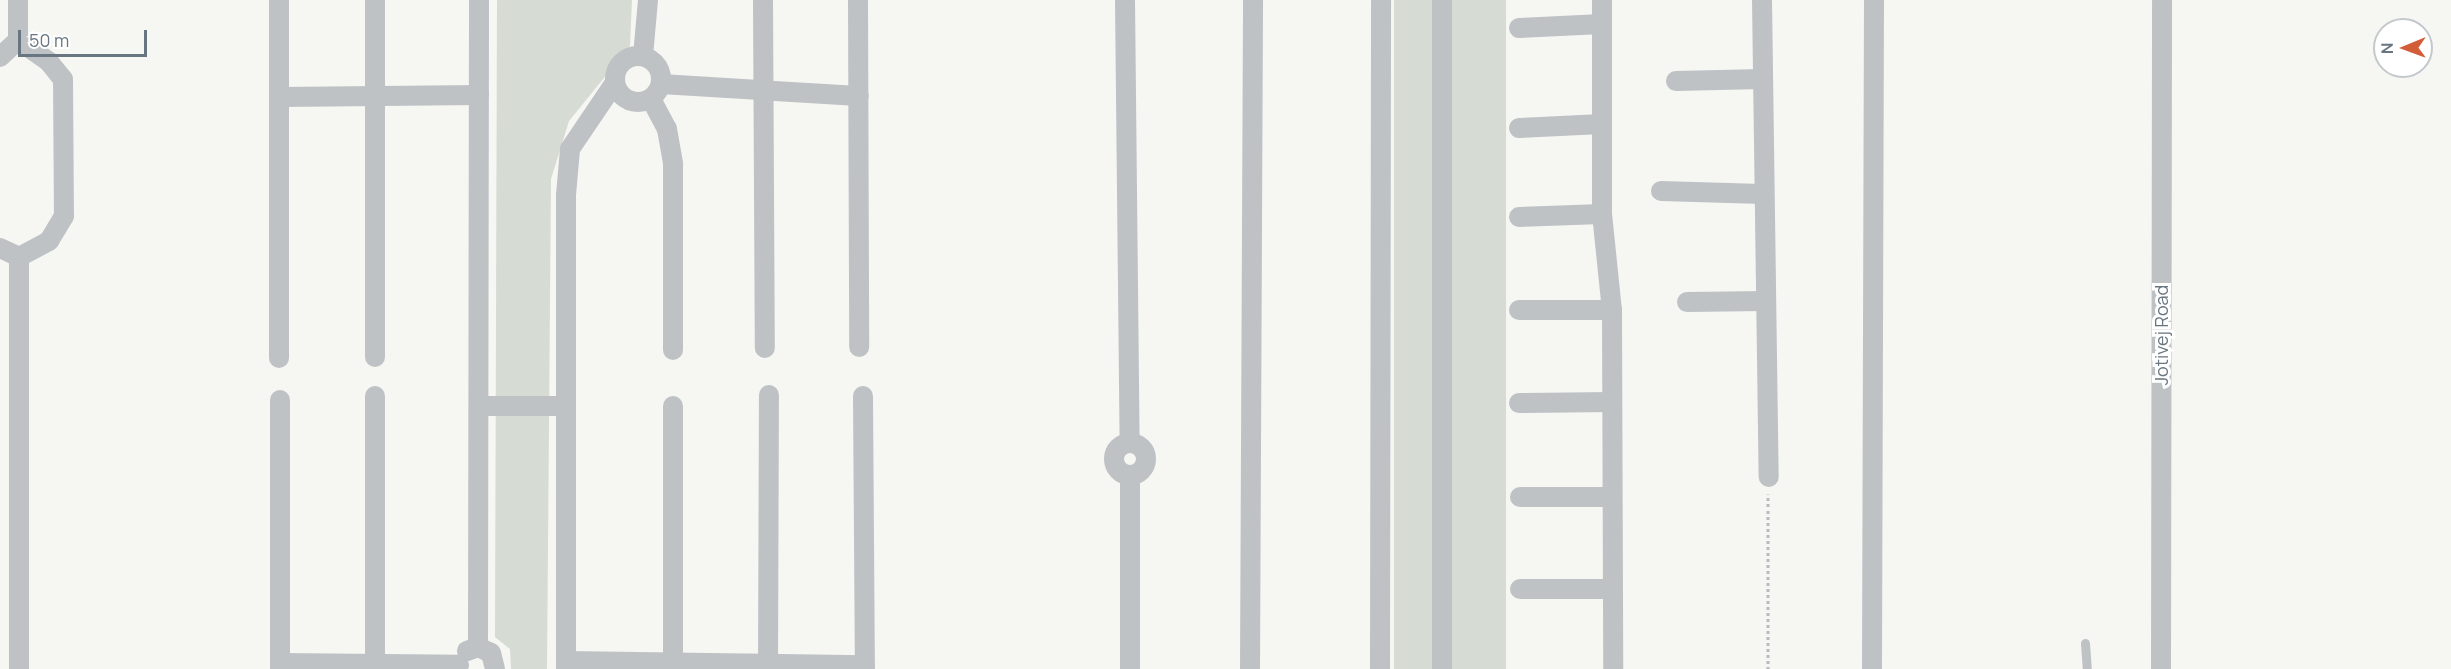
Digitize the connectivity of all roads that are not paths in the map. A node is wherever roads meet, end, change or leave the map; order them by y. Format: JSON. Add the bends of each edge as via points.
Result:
{"nodes":[{"id":1,"x":18,"y":0,"type":"edge"},
{"id":2,"x":279,"y":0,"type":"edge"},
{"id":3,"x":375,"y":0,"type":"edge"},
{"id":4,"x":479,"y":0,"type":"edge"},
{"id":5,"x":648,"y":0,"type":"edge"},
{"id":6,"x":763,"y":0,"type":"edge"},
{"id":7,"x":858,"y":0,"type":"edge"},
{"id":8,"x":1125,"y":0,"type":"edge"},
{"id":9,"x":1253,"y":0,"type":"edge"},
{"id":10,"x":1380,"y":0,"type":"edge"},
{"id":11,"x":1442,"y":0,"type":"edge"},
{"id":12,"x":1602,"y":0,"type":"edge"},
{"id":13,"x":1762,"y":0,"type":"edge"},
{"id":14,"x":1874,"y":0,"type":"edge"},
{"id":15,"x":2162,"y":0,"type":"edge"},
{"id":16,"x":1602,"y":24,"type":"junction"},
{"id":17,"x":1519,"y":28,"type":"dead end"},
{"id":18,"x":18,"y":40,"type":"junction"},
{"id":19,"x":643,"y":56,"type":"junction"},
{"id":20,"x":0,"y":57,"type":"edge"},
{"id":21,"x":1762,"y":79,"type":"junction"},
{"id":22,"x":1676,"y":81,"type":"dead end"},
{"id":23,"x":614,"y":84,"type":"junction"},
{"id":24,"x":656,"y":92,"type":"junction"},
{"id":25,"x":763,"y":93,"type":"junction"},
{"id":26,"x":479,"y":95,"type":"junction"},
{"id":27,"x":375,"y":96,"type":"junction"},
{"id":28,"x":859,"y":96,"type":"junction"},
{"id":29,"x":280,"y":97,"type":"junction"},
{"id":30,"x":1602,"y":124,"type":"junction"},
{"id":31,"x":1519,"y":128,"type":"dead end"},
{"id":32,"x":1661,"y":191,"type":"dead end"},
{"id":33,"x":1762,"y":194,"type":"junction"},
{"id":34,"x":1602,"y":214,"type":"junction"},
{"id":35,"x":1519,"y":217,"type":"dead end"},
{"id":36,"x":0,"y":248,"type":"edge"},
{"id":37,"x":19,"y":257,"type":"junction"},
{"id":38,"x":1765,"y":301,"type":"junction"},
{"id":39,"x":1687,"y":302,"type":"dead end"},
{"id":40,"x":1519,"y":310,"type":"dead end"},
{"id":41,"x":1612,"y":310,"type":"junction"},
{"id":42,"x":859,"y":347,"type":"dead end"},
{"id":43,"x":765,"y":348,"type":"dead end"},
{"id":44,"x":673,"y":350,"type":"dead end"},
{"id":45,"x":375,"y":357,"type":"dead end"},
{"id":46,"x":279,"y":358,"type":"dead end"},
{"id":47,"x":769,"y":395,"type":"dead end"},
{"id":48,"x":375,"y":396,"type":"dead end"},
{"id":49,"x":863,"y":396,"type":"dead end"},
{"id":50,"x":280,"y":400,"type":"dead end"},
{"id":51,"x":1612,"y":402,"type":"junction"},
{"id":52,"x":1519,"y":403,"type":"dead end"},
{"id":53,"x":479,"y":406,"type":"junction"},
{"id":54,"x":566,"y":406,"type":"junction"},
{"id":55,"x":673,"y":406,"type":"dead end"},
{"id":56,"x":1768,"y":477,"type":"road end"},
{"id":57,"x":1520,"y":497,"type":"dead end"},
{"id":58,"x":1612,"y":497,"type":"junction"},
{"id":59,"x":1520,"y":589,"type":"dead end"},
{"id":60,"x":1612,"y":589,"type":"junction"},
{"id":61,"x":2085,"y":643,"type":"dead end"},
{"id":62,"x":478,"y":647,"type":"junction"},
{"id":63,"x":566,"y":665,"type":"edge"},
{"id":64,"x":280,"y":666,"type":"edge"},
{"id":65,"x":375,"y":666,"type":"edge"},
{"id":66,"x":673,"y":666,"type":"edge"},
{"id":67,"x":768,"y":666,"type":"edge"},
{"id":68,"x":460,"y":667,"type":"edge"},
{"id":69,"x":865,"y":667,"type":"edge"},
{"id":70,"x":19,"y":669,"type":"edge"},
{"id":71,"x":495,"y":669,"type":"edge"},
{"id":72,"x":1130,"y":669,"type":"edge"},
{"id":73,"x":1250,"y":669,"type":"edge"},
{"id":74,"x":1380,"y":669,"type":"edge"},
{"id":75,"x":1442,"y":669,"type":"edge"},
{"id":76,"x":1613,"y":669,"type":"edge"},
{"id":77,"x":1872,"y":669,"type":"edge"},
{"id":78,"x":2087,"y":669,"type":"edge"},
{"id":79,"x":2161,"y":669,"type":"edge"}],
"edges":[{"from":1,"to":18,"type":"street"},
{"from":2,"to":29,"type":"street"},
{"from":3,"to":27,"type":"street"},
{"from":4,"to":26,"type":"street"},
{"from":5,"to":19,"type":"street"},
{"from":6,"to":25,"type":"street"},
{"from":7,"to":28,"type":"street"},
{"from":8,"to":72,"type":"street","via":[[1130,442],[1118,447],[1114,459],[1118,471],[1130,476]]},
{"from":9,"to":73,"type":"street"},
{"from":10,"to":74,"type":"street"},
{"from":11,"to":75,"type":"street"},
{"from":12,"to":16,"type":"street"},
{"from":13,"to":21,"type":"street"},
{"from":14,"to":77,"type":"street"},
{"from":15,"to":79,"type":"street","name":"Jotivej Road"},
{"from":16,"to":17,"type":"street"},
{"from":16,"to":30,"type":"street"},
{"from":18,"to":20,"type":"street"},
{"from":18,"to":37,"type":"street","via":[[49,62],[63,79],[64,205],[58,231],[49,241]]},
{"from":19,"to":23,"type":"street","via":[[629,57],[616,71]]},
{"from":19,"to":24,"type":"street","via":[[653,61],[660,72]]},
{"from":21,"to":22,"type":"street"},
{"from":21,"to":33,"type":"street"},
{"from":23,"to":24,"type":"street","via":[[621,97],[633,103]]},
{"from":23,"to":54,"type":"street","via":[[570,149],[566,195]]},
{"from":24,"to":25,"type":"street"},
{"from":24,"to":44,"type":"street","via":[[673,164]]},
{"from":25,"to":28,"type":"street"},
{"from":25,"to":43,"type":"street"},
{"from":26,"to":27,"type":"street"},
{"from":26,"to":53,"type":"street"},
{"from":27,"to":29,"type":"street"},
{"from":27,"to":45,"type":"street"},
{"from":28,"to":42,"type":"street"},
{"from":29,"to":46,"type":"street"},
{"from":30,"to":31,"type":"street"},
{"from":30,"to":34,"type":"street"},
{"from":32,"to":33,"type":"street"},
{"from":33,"to":38,"type":"street"},
{"from":34,"to":35,"type":"street"},
{"from":34,"to":41,"type":"street"},
{"from":36,"to":37,"type":"street"},
{"from":37,"to":70,"type":"street"},
{"from":38,"to":39,"type":"street"},
{"from":38,"to":56,"type":"street"},
{"from":40,"to":41,"type":"street"},
{"from":41,"to":51,"type":"street"},
{"from":47,"to":67,"type":"street"},
{"from":48,"to":65,"type":"street"},
{"from":49,"to":69,"type":"street"},
{"from":50,"to":64,"type":"street"},
{"from":51,"to":52,"type":"street"},
{"from":51,"to":58,"type":"street"},
{"from":53,"to":54,"type":"street"},
{"from":53,"to":62,"type":"street"},
{"from":54,"to":63,"type":"street"},
{"from":55,"to":66,"type":"street"},
{"from":57,"to":58,"type":"street"},
{"from":58,"to":60,"type":"street"},
{"from":59,"to":60,"type":"street"},
{"from":60,"to":76,"type":"street"},
{"from":61,"to":78,"type":"lane"},
{"from":62,"to":68,"type":"street","via":[[465,652]]},
{"from":62,"to":71,"type":"street","via":[[491,653]]},
{"from":63,"to":66,"type":"street"},
{"from":64,"to":65,"type":"street"},
{"from":65,"to":68,"type":"street"},
{"from":66,"to":67,"type":"street"},
{"from":67,"to":69,"type":"street"}]}
